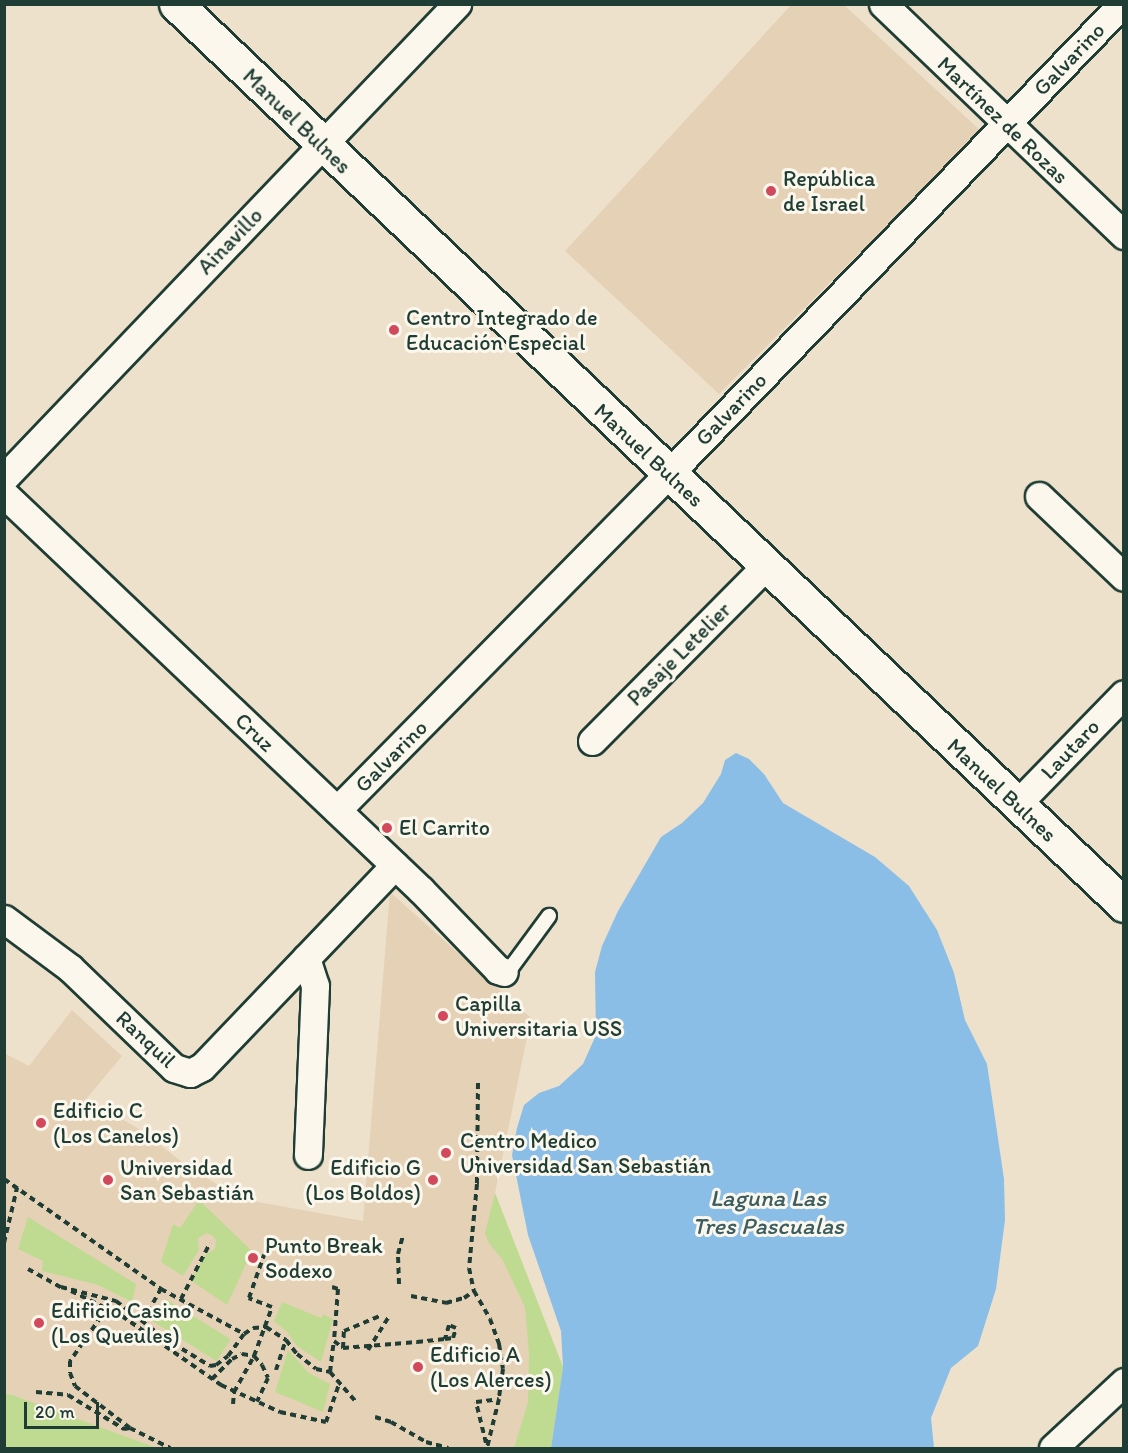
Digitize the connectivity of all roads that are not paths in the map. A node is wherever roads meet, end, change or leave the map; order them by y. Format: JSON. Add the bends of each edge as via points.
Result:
{"nodes":[{"id":1,"x":176,"y":4,"type":"edge"},
{"id":2,"x":457,"y":4,"type":"edge"},
{"id":3,"x":883,"y":4,"type":"edge"},
{"id":4,"x":1122,"y":4,"type":"edge"},
{"id":5,"x":1007,"y":123,"type":"junction"},
{"id":6,"x":321,"y":145,"type":"junction"},
{"id":7,"x":1124,"y":235,"type":"edge"},
{"id":8,"x":668,"y":474,"type":"junction"},
{"id":9,"x":4,"y":478,"type":"edge"},
{"id":10,"x":4,"y":494,"type":"edge"},
{"id":11,"x":1039,"y":496,"type":"dead end"},
{"id":12,"x":766,"y":566,"type":"junction"},
{"id":13,"x":1124,"y":577,"type":"edge"},
{"id":14,"x":1124,"y":694,"type":"edge"},
{"id":15,"x":592,"y":741,"type":"dead end"},
{"id":16,"x":1017,"y":804,"type":"junction"},
{"id":17,"x":337,"y":810,"type":"junction"},
{"id":18,"x":394,"y":865,"type":"junction"},
{"id":19,"x":1124,"y":904,"type":"edge"},
{"id":20,"x":549,"y":916,"type":"dead end"},
{"id":21,"x":4,"y":920,"type":"edge"},
{"id":22,"x":306,"y":958,"type":"junction"},
{"id":23,"x":504,"y":972,"type":"joint"},
{"id":24,"x":308,"y":1155,"type":"dead end"},
{"id":25,"x":1124,"y":1382,"type":"edge"},
{"id":26,"x":1053,"y":1449,"type":"edge"}],
"edges":[{"from":1,"to":6,"type":"main road","name":"Manuel Bulnes"},
{"from":2,"to":6,"type":"street","name":"Ainavillo"},
{"from":3,"to":5,"type":"street","name":"Martínez de Rozas"},
{"from":4,"to":5,"type":"street","name":"Galvarino"},
{"from":5,"to":7,"type":"street","name":"Martínez de Rozas"},
{"from":5,"to":8,"type":"street","name":"Galvarino"},
{"from":6,"to":8,"type":"main road","name":"Manuel Bulnes"},
{"from":6,"to":9,"type":"street","name":"Ainavillo"},
{"from":8,"to":12,"type":"main road","name":"Manuel Bulnes"},
{"from":8,"to":17,"type":"street","name":"Galvarino"},
{"from":10,"to":17,"type":"street","name":"Cruz"},
{"from":11,"to":13,"type":"street"},
{"from":12,"to":15,"type":"street","name":"Pasaje Letelier"},
{"from":12,"to":16,"type":"main road","name":"Manuel Bulnes"},
{"from":14,"to":16,"type":"street","name":"Lautaro"},
{"from":16,"to":19,"type":"main road","name":"Manuel Bulnes"},
{"from":17,"to":18,"type":"street","name":"Cruz"},
{"from":18,"to":22,"type":"street","name":"Ranquil"},
{"from":18,"to":23,"type":"street","name":"Cruz"},
{"from":20,"to":23,"type":"lane"},
{"from":21,"to":22,"type":"street","name":"Ranquil","via":[[70,968],[181,1072],[202,1068]]},
{"from":22,"to":24,"type":"street","via":[[315,986]]},
{"from":25,"to":26,"type":"street"}]}
